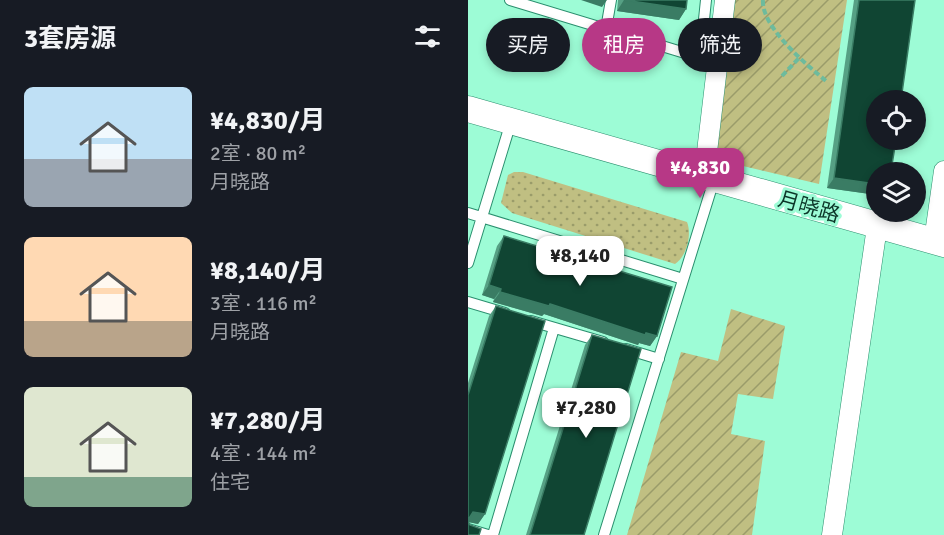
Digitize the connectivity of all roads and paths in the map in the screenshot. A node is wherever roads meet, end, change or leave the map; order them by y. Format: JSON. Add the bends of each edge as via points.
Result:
{"nodes":[{"id":1,"x":510,"y":0,"type":"edge"},
{"id":2,"x":611,"y":0,"type":"edge"},
{"id":3,"x":706,"y":0,"type":"edge"},
{"id":4,"x":725,"y":0,"type":"edge"},
{"id":5,"x":763,"y":0,"type":"edge"},
{"id":6,"x":608,"y":18,"type":"edge"},
{"id":7,"x":707,"y":18,"type":"edge"},
{"id":8,"x":720,"y":18,"type":"edge"},
{"id":9,"x":582,"y":22,"type":"edge"},
{"id":10,"x":799,"y":58,"type":"junction"},
{"id":11,"x":709,"y":72,"type":"edge"},
{"id":12,"x":782,"y":76,"type":"dead end"},
{"id":13,"x":826,"y":81,"type":"dead end"},
{"id":14,"x":468,"y":109,"type":"edge"},
{"id":15,"x":512,"y":122,"type":"junction"},
{"id":16,"x":944,"y":171,"type":"edge"},
{"id":17,"x":709,"y":179,"type":"junction"},
{"id":18,"x":468,"y":213,"type":"edge"},
{"id":19,"x":482,"y":218,"type":"junction"},
{"id":20,"x":877,"y":227,"type":"junction"},
{"id":21,"x":939,"y":243,"type":"edge"},
{"id":22,"x":468,"y":263,"type":"edge"},
{"id":23,"x":683,"y":279,"type":"junction"},
{"id":24,"x":468,"y":302,"type":"edge"},
{"id":25,"x":554,"y":328,"type":"junction"},
{"id":26,"x":659,"y":359,"type":"junction"},
{"id":27,"x":468,"y":529,"type":"edge"},
{"id":28,"x":488,"y":535,"type":"edge"},
{"id":29,"x":493,"y":535,"type":"edge"},
{"id":30,"x":604,"y":535,"type":"edge"},
{"id":31,"x":832,"y":535,"type":"edge"}],
"edges":[{"from":1,"to":9,"type":"lane"},
{"from":2,"to":6,"type":"lane"},
{"from":3,"to":7,"type":"lane"},
{"from":4,"to":8,"type":"street"},
{"from":5,"to":10,"type":"path","via":[[762,7],[781,38]]},
{"from":10,"to":12,"type":"path"},
{"from":10,"to":13,"type":"path"},
{"from":11,"to":17,"type":"street"},
{"from":14,"to":15,"type":"street","name":"月晓路"},
{"from":15,"to":17,"type":"street","name":"月晓路"},
{"from":15,"to":19,"type":"lane"},
{"from":16,"to":21,"type":"street"},
{"from":17,"to":20,"type":"street","name":"月晓路"},
{"from":17,"to":23,"type":"lane"},
{"from":18,"to":19,"type":"lane"},
{"from":19,"to":22,"type":"lane"},
{"from":19,"to":23,"type":"lane"},
{"from":20,"to":21,"type":"street","name":"月晓路"},
{"from":20,"to":31,"type":"street"},
{"from":23,"to":26,"type":"lane"},
{"from":24,"to":25,"type":"lane"},
{"from":25,"to":26,"type":"lane"},
{"from":25,"to":29,"type":"lane"},
{"from":26,"to":30,"type":"lane"},
{"from":27,"to":28,"type":"lane"}]}
